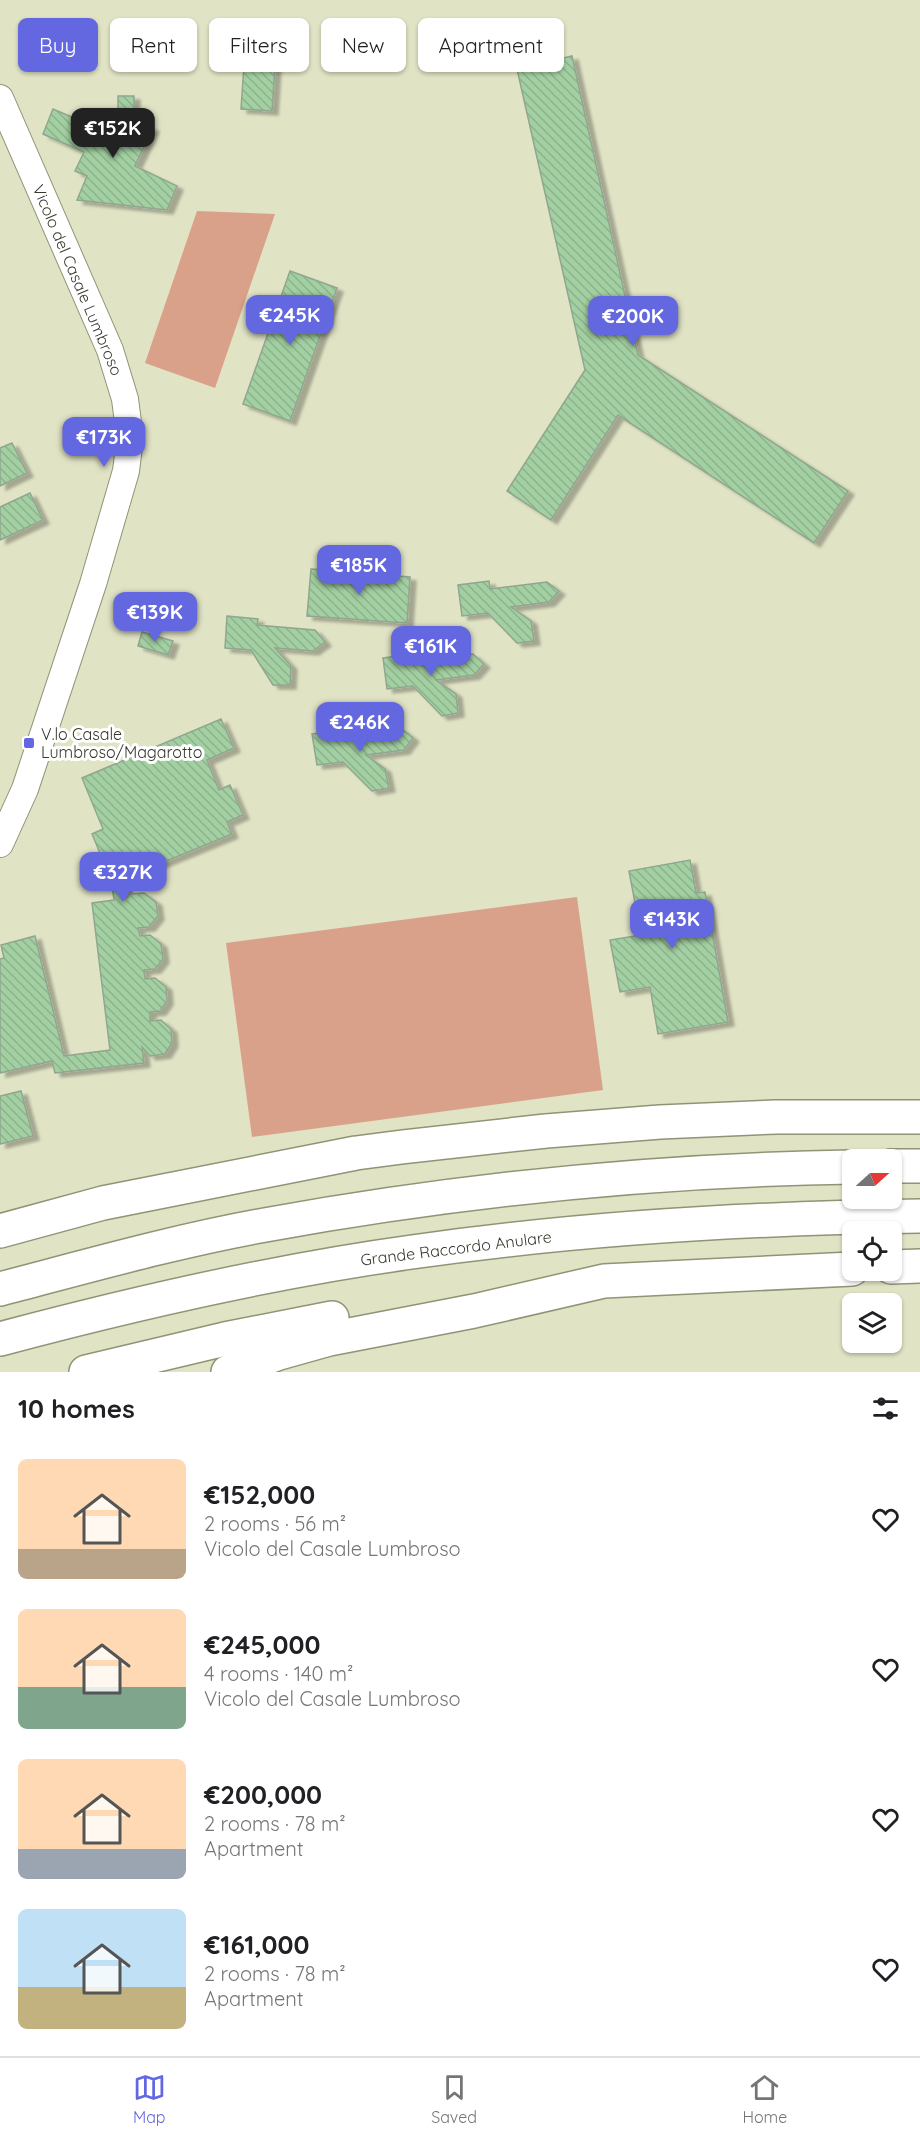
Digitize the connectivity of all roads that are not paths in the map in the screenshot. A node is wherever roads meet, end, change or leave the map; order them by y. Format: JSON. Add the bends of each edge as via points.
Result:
{"nodes":[{"id":1,"x":0,"y":98,"type":"edge"},
{"id":2,"x":0,"y":844,"type":"edge"},
{"id":3,"x":920,"y":1117,"type":"edge"},
{"id":4,"x":902,"y":1166,"type":"edge"},
{"id":5,"x":920,"y":1166,"type":"edge"},
{"id":6,"x":842,"y":1168,"type":"edge"},
{"id":7,"x":102,"y":1203,"type":"junction"},
{"id":8,"x":0,"y":1216,"type":"edge"},
{"id":9,"x":920,"y":1216,"type":"edge"},
{"id":10,"x":0,"y":1231,"type":"edge"},
{"id":11,"x":920,"y":1266,"type":"edge"},
{"id":12,"x":902,"y":1267,"type":"edge"},
{"id":13,"x":842,"y":1269,"type":"edge"},
{"id":14,"x":604,"y":1281,"type":"junction"},
{"id":15,"x":0,"y":1289,"type":"edge"},
{"id":16,"x":0,"y":1339,"type":"edge"},
{"id":17,"x":86,"y":1372,"type":"edge"},
{"id":18,"x":228,"y":1372,"type":"edge"}],
"edges":[{"from":1,"to":2,"type":"street","name":"Vicolo del Casale Lumbroso","via":[[107,341],[125,399],[130,438],[124,477],[93,584],[25,789]]},
{"from":3,"to":7,"type":"highway","via":[[660,1122],[546,1131],[356,1153]]},
{"from":4,"to":5,"type":"highway"},
{"from":6,"to":15,"type":"highway","via":[[598,1180],[405,1203],[207,1237]]},
{"from":7,"to":8,"type":"highway"},
{"from":7,"to":10,"type":"highway"},
{"from":9,"to":16,"type":"highway","name":"Grande Raccordo Anulare","via":[[779,1218],[478,1243],[202,1289]]},
{"from":11,"to":12,"type":"highway"},
{"from":13,"to":14,"type":"highway"},
{"from":14,"to":17,"type":"highway","via":[[361,1313],[225,1338]]},
{"from":14,"to":18,"type":"highway","via":[[329,1339]]}]}
